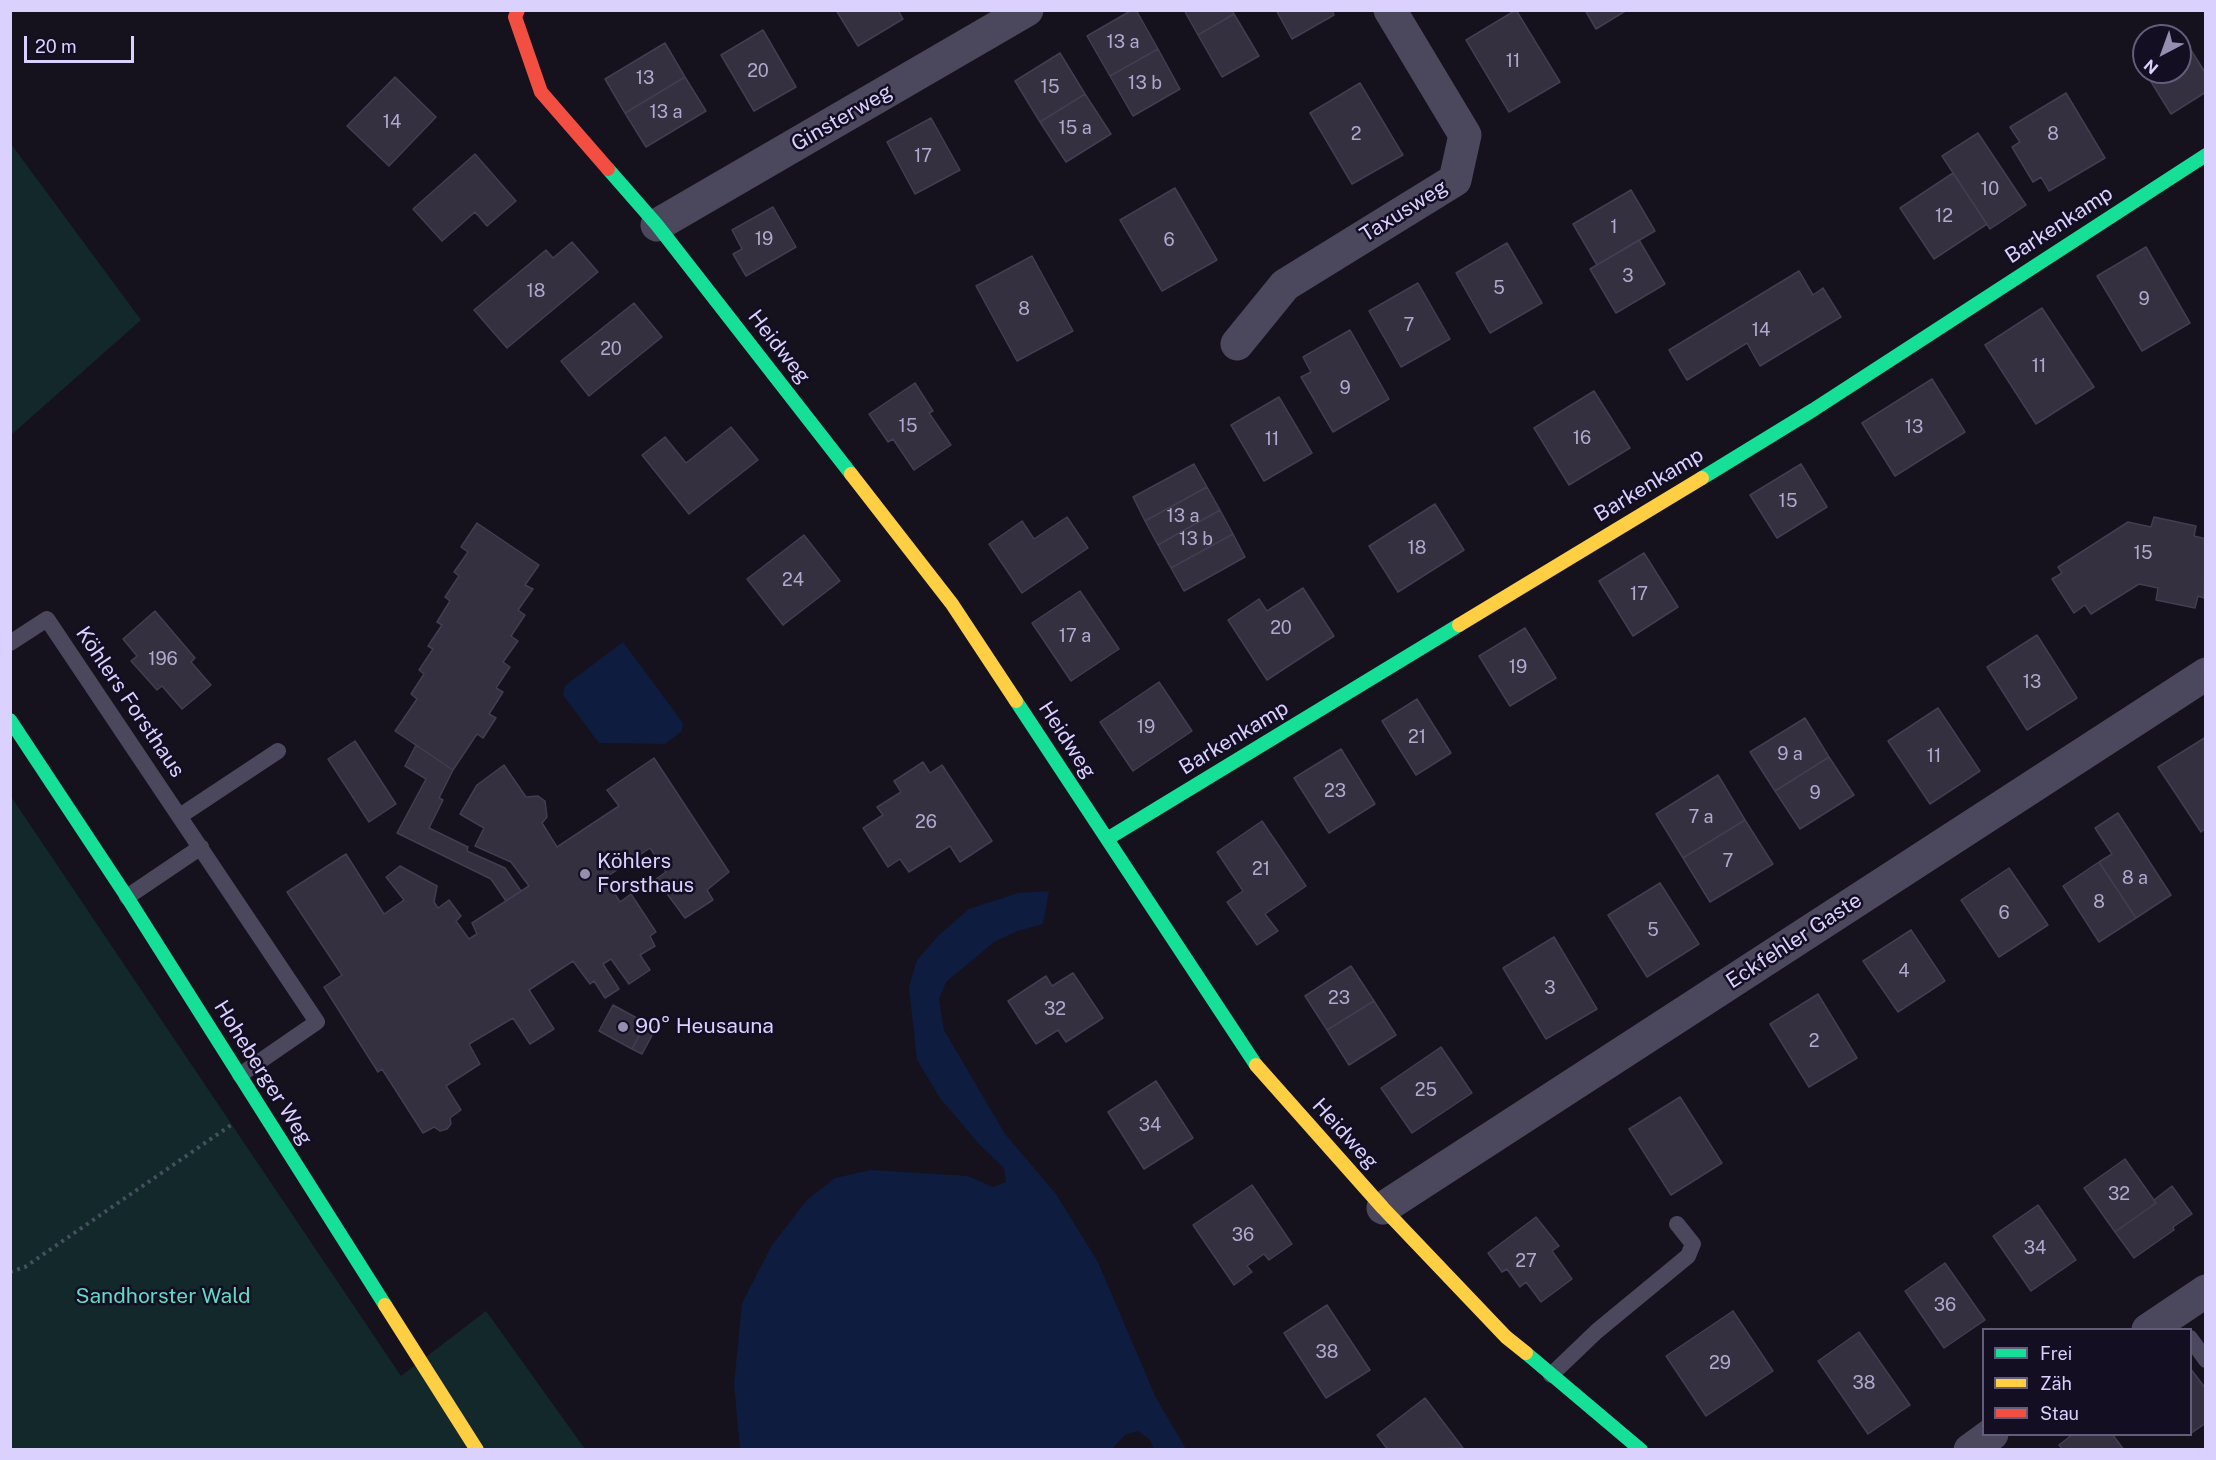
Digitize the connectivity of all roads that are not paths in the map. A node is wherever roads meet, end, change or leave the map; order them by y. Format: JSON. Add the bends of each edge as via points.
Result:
{"nodes":[{"id":1,"x":518,"y":10,"type":"edge"},
{"id":2,"x":1027,"y":10,"type":"edge"},
{"id":3,"x":1390,"y":10,"type":"edge"},
{"id":4,"x":2205,"y":155,"type":"edge"},
{"id":5,"x":657,"y":225,"type":"junction"},
{"id":6,"x":1237,"y":344,"type":"dead end"},
{"id":7,"x":10,"y":643,"type":"edge"},
{"id":8,"x":2205,"y":674,"type":"edge"},
{"id":9,"x":10,"y":720,"type":"edge"},
{"id":10,"x":278,"y":751,"type":"dead end"},
{"id":11,"x":180,"y":816,"type":"junction"},
{"id":12,"x":1107,"y":839,"type":"junction"},
{"id":13,"x":201,"y":848,"type":"junction"},
{"id":14,"x":127,"y":897,"type":"junction"},
{"id":15,"x":240,"y":1076,"type":"junction"},
{"id":16,"x":1383,"y":1208,"type":"junction"},
{"id":17,"x":1677,"y":1224,"type":"dead end"},
{"id":18,"x":2192,"y":1330,"type":"edge"},
{"id":19,"x":2205,"y":1360,"type":"edge"},
{"id":20,"x":1551,"y":1375,"type":"junction"},
{"id":21,"x":1989,"y":1436,"type":"edge"},
{"id":22,"x":477,"y":1449,"type":"edge"},
{"id":23,"x":1641,"y":1449,"type":"edge"},
{"id":24,"x":1970,"y":1449,"type":"edge"}],
"edges":[{"from":1,"to":5,"type":"street","name":"Heidweg","via":[[515,17],[542,92]]},
{"from":2,"to":5,"type":"street","name":"Ginsterweg"},
{"from":3,"to":6,"type":"street","name":"Taxusweg","via":[[1465,135],[1455,180],[1285,285]]},
{"from":4,"to":12,"type":"street","name":"Barkenkamp","via":[[1813,410]]},
{"from":5,"to":12,"type":"street","name":"Heidweg","via":[[952,604]]},
{"from":7,"to":11,"type":"lane","name":"Köhlers Forsthaus","via":[[47,619]]},
{"from":8,"to":16,"type":"street","name":"Eckfehler Gaste"},
{"from":9,"to":14,"type":"street","name":"Hoheberger Weg"},
{"from":10,"to":11,"type":"lane"},
{"from":11,"to":13,"type":"lane","name":"Köhlers Forsthaus"},
{"from":12,"to":16,"type":"street","name":"Heidweg","via":[[1261,1073]]},
{"from":13,"to":14,"type":"lane"},
{"from":13,"to":15,"type":"lane","name":"Köhlers Forsthaus","via":[[316,1022]]},
{"from":14,"to":15,"type":"street","name":"Hoheberger Weg"},
{"from":15,"to":22,"type":"street","name":"Hoheberger Weg"},
{"from":16,"to":20,"type":"street","name":"Heidweg","via":[[1506,1337]]},
{"from":17,"to":20,"type":"lane","via":[[1693,1244],[1688,1256],[1597,1331]]},
{"from":18,"to":19,"type":"lane"},
{"from":20,"to":23,"type":"street","name":"Heidweg"},
{"from":21,"to":24,"type":"street"}]}
